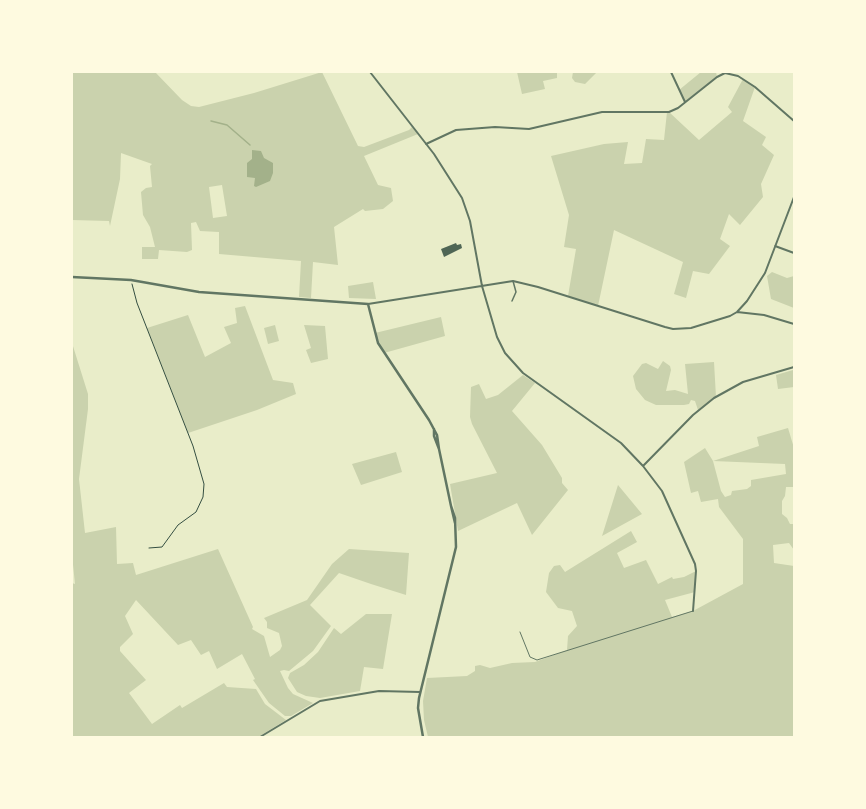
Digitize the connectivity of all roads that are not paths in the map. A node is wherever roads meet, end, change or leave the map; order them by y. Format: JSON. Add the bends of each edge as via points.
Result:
{"nodes":[{"id":1,"x":370,"y":72,"type":"edge"},
{"id":2,"x":671,"y":72,"type":"edge"},
{"id":3,"x":685,"y":102,"type":"junction"},
{"id":4,"x":794,"y":121,"type":"edge"},
{"id":5,"x":426,"y":144,"type":"junction"},
{"id":6,"x":794,"y":197,"type":"edge"},
{"id":7,"x":775,"y":246,"type":"junction"},
{"id":8,"x":794,"y":253,"type":"edge"},
{"id":9,"x":72,"y":277,"type":"edge"},
{"id":10,"x":513,"y":281,"type":"junction"},
{"id":11,"x":482,"y":286,"type":"junction"},
{"id":12,"x":512,"y":300,"type":"dead end"},
{"id":13,"x":368,"y":304,"type":"junction"},
{"id":14,"x":737,"y":312,"type":"junction"},
{"id":15,"x":794,"y":324,"type":"edge"},
{"id":16,"x":794,"y":367,"type":"edge"},
{"id":17,"x":643,"y":466,"type":"junction"},
{"id":18,"x":693,"y":611,"type":"joint"},
{"id":19,"x":520,"y":632,"type":"dead end"},
{"id":20,"x":420,"y":692,"type":"junction"},
{"id":21,"x":260,"y":737,"type":"edge"},
{"id":22,"x":423,"y":737,"type":"edge"}],
"edges":[{"from":1,"to":5,"type":"street"},
{"from":2,"to":3,"type":"street"},
{"from":3,"to":4,"type":"street","via":[[719,75],[728,73],[755,87]]},
{"from":3,"to":5,"type":"street","via":[[669,112],[602,112],[539,128],[476,127],[456,130]]},
{"from":5,"to":11,"type":"street","via":[[466,207]]},
{"from":6,"to":7,"type":"street"},
{"from":7,"to":8,"type":"street"},
{"from":7,"to":14,"type":"street","via":[[762,279]]},
{"from":9,"to":13,"type":"street","via":[[131,280],[199,292]]},
{"from":10,"to":11,"type":"street"},
{"from":10,"to":12,"type":"street","via":[[516,292]]},
{"from":10,"to":14,"type":"street","via":[[673,329],[691,328]]},
{"from":11,"to":13,"type":"street"},
{"from":11,"to":17,"type":"street","via":[[496,337],[511,361],[523,373],[615,438]]},
{"from":13,"to":20,"type":"street","via":[[378,343],[434,430],[454,523],[455,554]]},
{"from":14,"to":15,"type":"street","via":[[764,315]]},
{"from":16,"to":17,"type":"street","via":[[743,382],[714,398],[693,415]]},
{"from":17,"to":18,"type":"street","via":[[665,497],[695,564]]},
{"from":18,"to":19,"type":"lane","via":[[538,660],[530,657]]},
{"from":20,"to":21,"type":"street","via":[[379,691],[320,701]]},
{"from":20,"to":22,"type":"street","via":[[418,708]]}]}
